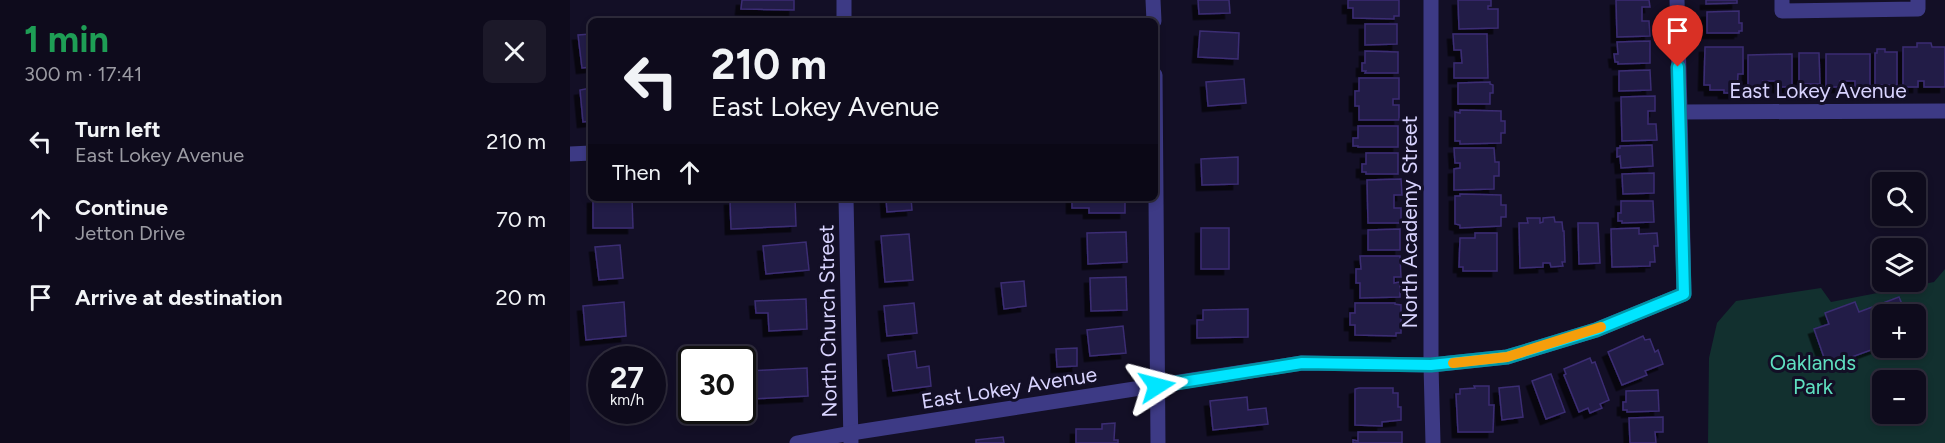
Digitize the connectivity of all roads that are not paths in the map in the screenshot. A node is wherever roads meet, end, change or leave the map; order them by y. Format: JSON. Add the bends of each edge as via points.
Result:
{"nodes":[{"id":1,"x":844,"y":0,"type":"edge"},
{"id":2,"x":1153,"y":0,"type":"edge"},
{"id":3,"x":1431,"y":0,"type":"edge"},
{"id":4,"x":1677,"y":0,"type":"edge"},
{"id":5,"x":1782,"y":0,"type":"edge"},
{"id":6,"x":1918,"y":0,"type":"edge"},
{"id":7,"x":844,"y":18,"type":"edge"},
{"id":8,"x":1154,"y":18,"type":"edge"},
{"id":9,"x":1945,"y":111,"type":"edge"},
{"id":10,"x":1680,"y":112,"type":"junction"},
{"id":11,"x":588,"y":153,"type":"edge"},
{"id":12,"x":570,"y":154,"type":"edge"},
{"id":13,"x":846,"y":201,"type":"edge"},
{"id":14,"x":1156,"y":201,"type":"edge"},
{"id":15,"x":1431,"y":365,"type":"junction"},
{"id":16,"x":1157,"y":386,"type":"junction"},
{"id":17,"x":851,"y":438,"type":"edge"},
{"id":18,"x":797,"y":443,"type":"edge"},
{"id":19,"x":1158,"y":443,"type":"edge"},
{"id":20,"x":1433,"y":443,"type":"edge"}],
"edges":[{"from":1,"to":7,"type":"street"},
{"from":2,"to":8,"type":"street"},
{"from":3,"to":15,"type":"street","name":"North Academy Street"},
{"from":4,"to":10,"type":"street"},
{"from":5,"to":6,"type":"street","via":[[1782,11],[1918,9]]},
{"from":9,"to":10,"type":"street","name":"East Lokey Avenue"},
{"from":10,"to":15,"type":"street","name":"East Lokey Avenue","via":[[1684,294],[1596,330],[1507,357]]},
{"from":11,"to":12,"type":"street"},
{"from":13,"to":17,"type":"street","name":"North Church Street"},
{"from":14,"to":16,"type":"street"},
{"from":15,"to":16,"type":"street","name":"East Lokey Avenue","via":[[1302,363]]},
{"from":15,"to":20,"type":"street","name":"North Academy Street"},
{"from":16,"to":17,"type":"street","name":"East Lokey Avenue"},
{"from":16,"to":19,"type":"street"},
{"from":17,"to":18,"type":"street","name":"East Lokey Avenue"}]}
